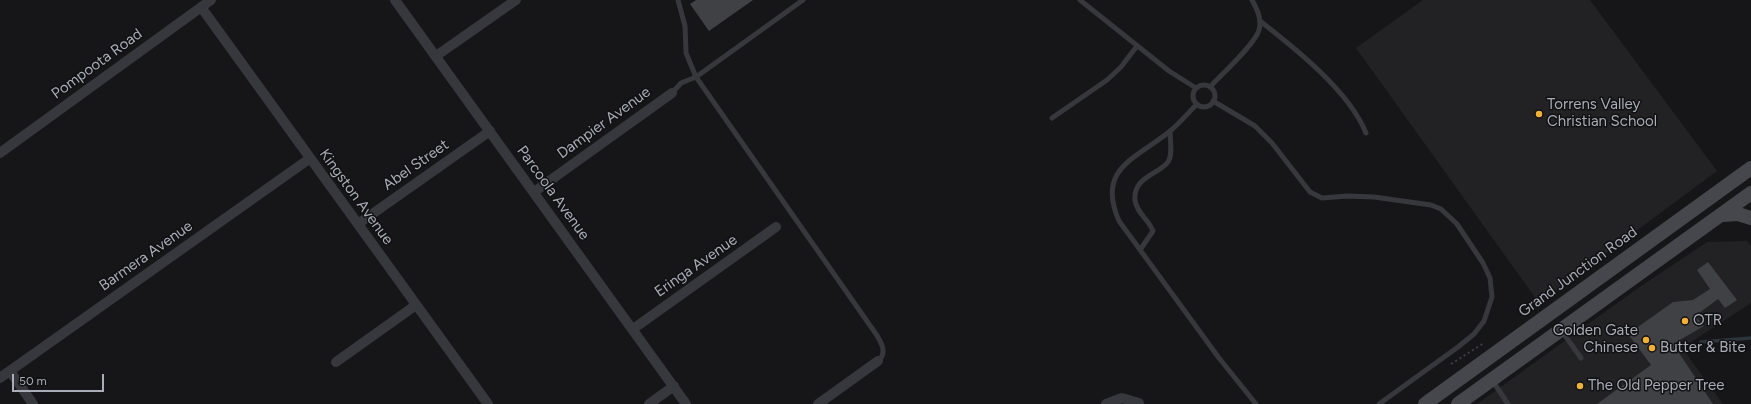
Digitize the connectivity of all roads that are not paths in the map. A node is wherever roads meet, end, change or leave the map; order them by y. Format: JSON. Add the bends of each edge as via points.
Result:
{"nodes":[{"id":1,"x":211,"y":0,"type":"edge"},
{"id":2,"x":395,"y":0,"type":"edge"},
{"id":3,"x":516,"y":0,"type":"edge"},
{"id":4,"x":678,"y":0,"type":"edge"},
{"id":5,"x":803,"y":0,"type":"edge"},
{"id":6,"x":1080,"y":0,"type":"edge"},
{"id":7,"x":1252,"y":0,"type":"edge"},
{"id":8,"x":201,"y":7,"type":"junction"},
{"id":9,"x":1260,"y":21,"type":"junction"},
{"id":10,"x":1137,"y":46,"type":"junction"},
{"id":11,"x":436,"y":56,"type":"junction"},
{"id":12,"x":696,"y":77,"type":"junction"},
{"id":13,"x":1210,"y":87,"type":"junction"},
{"id":14,"x":1196,"y":88,"type":"junction"},
{"id":15,"x":672,"y":92,"type":"joint"},
{"id":16,"x":1213,"y":101,"type":"junction"},
{"id":17,"x":1197,"y":104,"type":"junction"},
{"id":18,"x":1052,"y":118,"type":"dead end"},
{"id":19,"x":490,"y":131,"type":"junction"},
{"id":20,"x":1170,"y":131,"type":"junction"},
{"id":21,"x":1366,"y":134,"type":"dead end"},
{"id":22,"x":0,"y":153,"type":"edge"},
{"id":23,"x":309,"y":159,"type":"junction"},
{"id":24,"x":1751,"y":168,"type":"edge"},
{"id":25,"x":1739,"y":176,"type":"junction"},
{"id":26,"x":534,"y":192,"type":"junction"},
{"id":27,"x":1751,"y":193,"type":"edge"},
{"id":28,"x":1723,"y":214,"type":"junction"},
{"id":29,"x":1751,"y":218,"type":"edge"},
{"id":30,"x":358,"y":224,"type":"junction"},
{"id":31,"x":776,"y":227,"type":"dead end"},
{"id":32,"x":1140,"y":250,"type":"junction"},
{"id":33,"x":416,"y":305,"type":"junction"},
{"id":34,"x":1590,"y":308,"type":"junction"},
{"id":35,"x":1531,"y":327,"type":"junction"},
{"id":36,"x":633,"y":329,"type":"junction"},
{"id":37,"x":1560,"y":330,"type":"junction"},
{"id":38,"x":1489,"y":349,"type":"junction"},
{"id":39,"x":1581,"y":358,"type":"dead end"},
{"id":40,"x":878,"y":361,"type":"joint"},
{"id":41,"x":336,"y":362,"type":"dead end"},
{"id":42,"x":10,"y":371,"type":"junction"},
{"id":43,"x":0,"y":378,"type":"edge"},
{"id":44,"x":1492,"y":379,"type":"junction"},
{"id":45,"x":674,"y":386,"type":"junction"},
{"id":46,"x":1139,"y":403,"type":"edge"},
{"id":47,"x":1462,"y":403,"type":"edge"},
{"id":48,"x":34,"y":404,"type":"edge"},
{"id":49,"x":488,"y":404,"type":"edge"},
{"id":50,"x":649,"y":404,"type":"edge"},
{"id":51,"x":686,"y":404,"type":"edge"},
{"id":52,"x":818,"y":404,"type":"edge"},
{"id":53,"x":1106,"y":404,"type":"edge"},
{"id":54,"x":1256,"y":404,"type":"edge"},
{"id":55,"x":1379,"y":404,"type":"edge"},
{"id":56,"x":1426,"y":404,"type":"edge"},
{"id":57,"x":1508,"y":404,"type":"edge"}],
"edges":[{"from":1,"to":8,"type":"street","name":"Pompoota Road"},
{"from":2,"to":11,"type":"street","name":"Parcoola Avenue"},
{"from":3,"to":11,"type":"street"},
{"from":4,"to":12,"type":"lane","via":[[685,26],[686,53]]},
{"from":5,"to":12,"type":"lane"},
{"from":6,"to":10,"type":"lane"},
{"from":7,"to":9,"type":"lane"},
{"from":8,"to":22,"type":"street","name":"Pompoota Road"},
{"from":8,"to":23,"type":"street","name":"Kingston Avenue"},
{"from":9,"to":13,"type":"lane","via":[[1259,30],[1252,43]]},
{"from":9,"to":21,"type":"lane","via":[[1338,90],[1361,120]]},
{"from":10,"to":14,"type":"lane"},
{"from":10,"to":18,"type":"lane","via":[[1107,80]]},
{"from":11,"to":19,"type":"street","name":"Parcoola Avenue"},
{"from":12,"to":15,"type":"lane","via":[[681,83]]},
{"from":12,"to":40,"type":"lane","via":[[882,343],[884,352]]},
{"from":13,"to":14,"type":"lane","via":[[1203,85]]},
{"from":13,"to":16,"type":"lane","via":[[1214,93]]},
{"from":14,"to":17,"type":"lane","via":[[1193,98]]},
{"from":15,"to":26,"type":"street","name":"Dampier Avenue"},
{"from":16,"to":17,"type":"lane","via":[[1208,106]]},
{"from":16,"to":55,"type":"lane","via":[[1255,126],[1272,143],[1310,192],[1322,198],[1374,197],[1441,209],[1457,224],[1483,263],[1490,278],[1492,297],[1484,321],[1474,334],[1458,347]]},
{"from":17,"to":20,"type":"lane"},
{"from":19,"to":26,"type":"street","name":"Parcoola Avenue"},
{"from":19,"to":30,"type":"street","name":"Abel Street"},
{"from":20,"to":32,"type":"lane","via":[[1168,162],[1142,180],[1137,188],[1136,206],[1153,232]]},
{"from":20,"to":32,"type":"lane","via":[[1120,169],[1113,182],[1114,210],[1119,222]]},
{"from":23,"to":30,"type":"street","name":"Kingston Avenue"},
{"from":23,"to":42,"type":"street","name":"Barmera Avenue"},
{"from":24,"to":25,"type":"main road","name":"Grand Junction Road"},
{"from":25,"to":27,"type":"main road"},
{"from":25,"to":35,"type":"main road","name":"Grand Junction Road"},
{"from":26,"to":36,"type":"street","name":"Parcoola Avenue"},
{"from":27,"to":28,"type":"main road"},
{"from":28,"to":29,"type":"main road","via":[[1738,214]]},
{"from":28,"to":34,"type":"main road"},
{"from":30,"to":33,"type":"street","name":"Kingston Avenue"},
{"from":31,"to":36,"type":"street","name":"Eringa Avenue"},
{"from":32,"to":54,"type":"lane"},
{"from":33,"to":41,"type":"street"},
{"from":33,"to":49,"type":"street","name":"Kingston Avenue"},
{"from":34,"to":35,"type":"main road","via":[[1560,320],[1542,331],[1534,331]]},
{"from":34,"to":37,"type":"main road"},
{"from":35,"to":38,"type":"main road","name":"Grand Junction Road"},
{"from":36,"to":45,"type":"street","name":"Parcoola Avenue"},
{"from":37,"to":39,"type":"lane"},
{"from":37,"to":44,"type":"main road"},
{"from":38,"to":44,"type":"main road"},
{"from":38,"to":56,"type":"main road","name":"Grand Junction Road"},
{"from":40,"to":52,"type":"street"},
{"from":42,"to":43,"type":"street","name":"Barmera Avenue"},
{"from":42,"to":48,"type":"street"},
{"from":44,"to":47,"type":"main road"},
{"from":44,"to":57,"type":"lane"},
{"from":45,"to":50,"type":"street"},
{"from":45,"to":51,"type":"street","name":"Parcoola Avenue"},
{"from":46,"to":53,"type":"street","via":[[1122,398]]},
{"from":47,"to":56,"type":"main road"}]}
